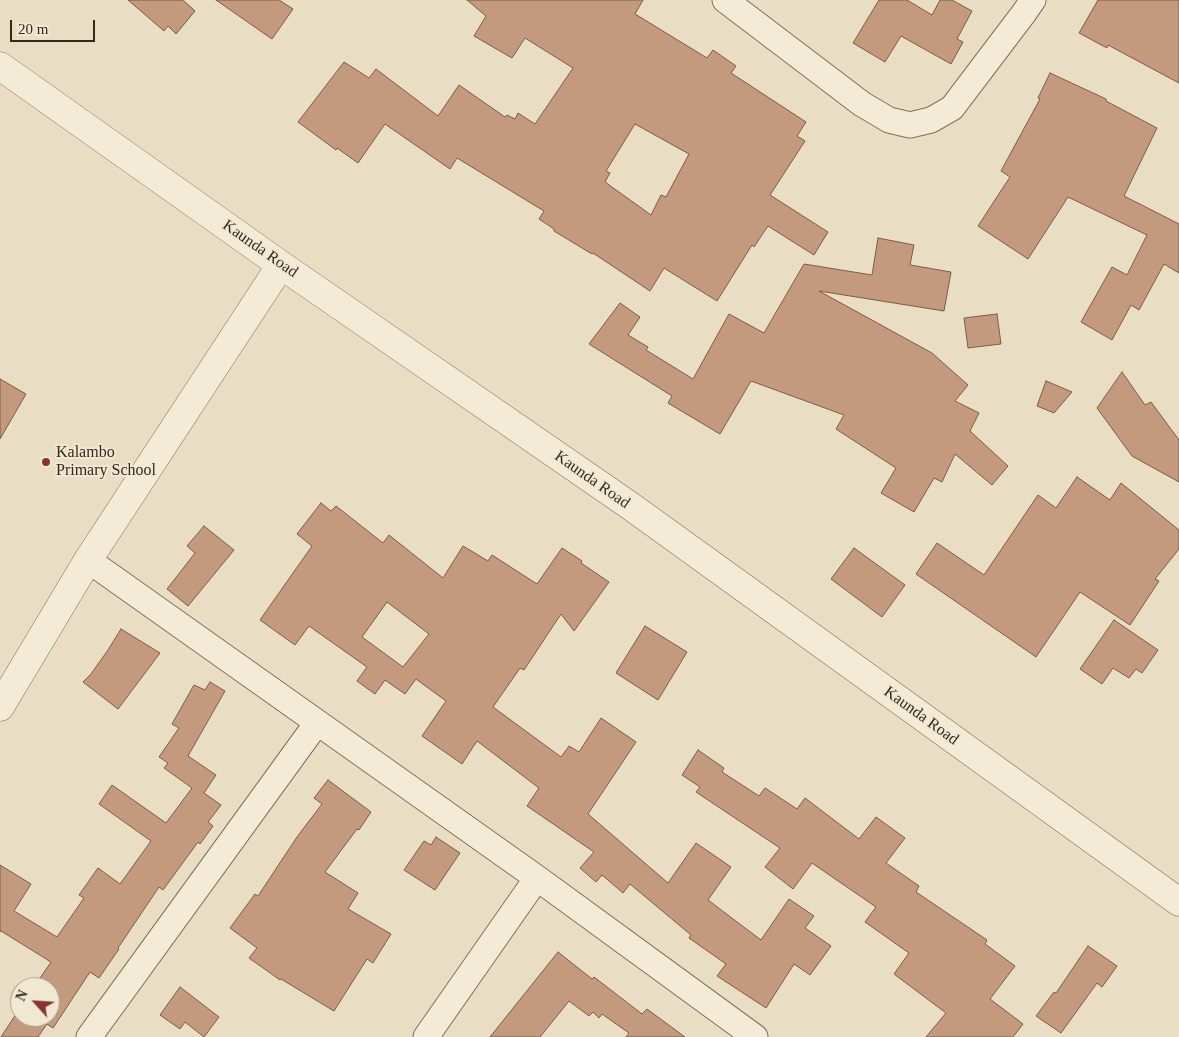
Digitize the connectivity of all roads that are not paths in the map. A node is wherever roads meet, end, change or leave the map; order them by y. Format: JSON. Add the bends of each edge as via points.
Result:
{"nodes":[{"id":1,"x":726,"y":0,"type":"edge"},
{"id":2,"x":1033,"y":0,"type":"edge"},
{"id":3,"x":0,"y":66,"type":"edge"},
{"id":4,"x":281,"y":265,"type":"junction"},
{"id":5,"x":88,"y":560,"type":"junction"},
{"id":6,"x":0,"y":707,"type":"edge"},
{"id":7,"x":317,"y":723,"type":"junction"},
{"id":8,"x":537,"y":878,"type":"junction"},
{"id":9,"x":1179,"y":902,"type":"edge"},
{"id":10,"x":89,"y":1037,"type":"edge"},
{"id":11,"x":426,"y":1037,"type":"edge"},
{"id":12,"x":755,"y":1037,"type":"edge"}],
"edges":[{"from":1,"to":2,"type":"street","via":[[862,104],[889,120],[910,124],[931,120],[952,108]]},
{"from":3,"to":4,"type":"street","name":"Kaunda Road"},
{"from":4,"to":5,"type":"street"},
{"from":4,"to":9,"type":"street","name":"Kaunda Road","via":[[637,511]]},
{"from":5,"to":6,"type":"street"},
{"from":5,"to":7,"type":"street"},
{"from":7,"to":8,"type":"street"},
{"from":7,"to":10,"type":"street"},
{"from":8,"to":11,"type":"street"},
{"from":8,"to":12,"type":"street"}]}
